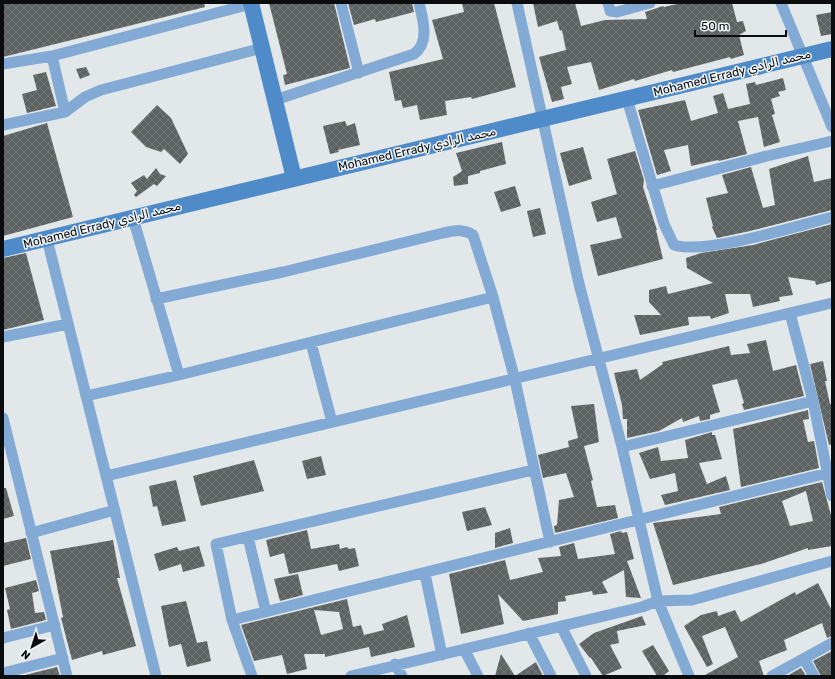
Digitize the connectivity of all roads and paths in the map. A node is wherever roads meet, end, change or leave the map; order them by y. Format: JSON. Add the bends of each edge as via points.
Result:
{"nodes":[{"id":1,"x":341,"y":3,"type":"edge"},
{"id":2,"x":419,"y":3,"type":"edge"},
{"id":3,"x":517,"y":3,"type":"edge"},
{"id":4,"x":608,"y":3,"type":"edge"},
{"id":5,"x":650,"y":3,"type":"edge"},
{"id":6,"x":781,"y":3,"type":"edge"},
{"id":7,"x":251,"y":4,"type":"edge"},
{"id":8,"x":262,"y":48,"type":"junction"},
{"id":9,"x":832,"y":49,"type":"edge"},
{"id":10,"x":52,"y":56,"type":"junction"},
{"id":11,"x":803,"y":56,"type":"junction"},
{"id":12,"x":3,"y":64,"type":"edge"},
{"id":13,"x":358,"y":73,"type":"junction"},
{"id":14,"x":627,"y":99,"type":"junction"},
{"id":15,"x":275,"y":100,"type":"junction"},
{"id":16,"x":65,"y":112,"type":"junction"},
{"id":17,"x":544,"y":119,"type":"junction"},
{"id":18,"x":3,"y":125,"type":"edge"},
{"id":19,"x":832,"y":126,"type":"edge"},
{"id":20,"x":832,"y":141,"type":"edge"},
{"id":21,"x":294,"y":178,"type":"junction"},
{"id":22,"x":652,"y":186,"type":"junction"},
{"id":23,"x":832,"y":217,"type":"edge"},
{"id":24,"x":133,"y":218,"type":"junction"},
{"id":25,"x":47,"y":239,"type":"junction"},
{"id":26,"x":3,"y":249,"type":"edge"},
{"id":27,"x":493,"y":297,"type":"junction"},
{"id":28,"x":156,"y":299,"type":"junction"},
{"id":29,"x":832,"y":303,"type":"edge"},
{"id":30,"x":790,"y":313,"type":"junction"},
{"id":31,"x":68,"y":324,"type":"junction"},
{"id":32,"x":3,"y":337,"type":"edge"},
{"id":33,"x":311,"y":342,"type":"junction"},
{"id":34,"x":599,"y":358,"type":"junction"},
{"id":35,"x":179,"y":375,"type":"junction"},
{"id":36,"x":515,"y":380,"type":"junction"},
{"id":37,"x":86,"y":396,"type":"junction"},
{"id":38,"x":813,"y":401,"type":"junction"},
{"id":39,"x":3,"y":418,"type":"edge"},
{"id":40,"x":332,"y":422,"type":"junction"},
{"id":41,"x":622,"y":447,"type":"junction"},
{"id":42,"x":534,"y":470,"type":"junction"},
{"id":43,"x":829,"y":473,"type":"edge"},
{"id":44,"x":106,"y":476,"type":"junction"},
{"id":45,"x":832,"y":496,"type":"edge"},
{"id":46,"x":114,"y":510,"type":"junction"},
{"id":47,"x":639,"y":521,"type":"junction"},
{"id":48,"x":31,"y":533,"type":"junction"},
{"id":49,"x":248,"y":537,"type":"junction"},
{"id":50,"x":550,"y":542,"type":"junction"},
{"id":51,"x":832,"y":561,"type":"edge"},
{"id":52,"x":425,"y":574,"type":"junction"},
{"id":53,"x":658,"y":601,"type":"junction"},
{"id":54,"x":266,"y":612,"type":"junction"},
{"id":55,"x":232,"y":620,"type":"junction"},
{"id":56,"x":55,"y":625,"type":"junction"},
{"id":57,"x":561,"y":626,"type":"junction"},
{"id":58,"x":529,"y":634,"type":"junction"},
{"id":59,"x":3,"y":638,"type":"edge"},
{"id":60,"x":832,"y":643,"type":"edge"},
{"id":61,"x":464,"y":649,"type":"junction"},
{"id":62,"x":442,"y":654,"type":"junction"},
{"id":63,"x":63,"y":658,"type":"junction"},
{"id":64,"x":804,"y":659,"type":"junction"},
{"id":65,"x":395,"y":664,"type":"junction"},
{"id":66,"x":3,"y":673,"type":"edge"},
{"id":67,"x":67,"y":676,"type":"edge"},
{"id":68,"x":156,"y":676,"type":"edge"},
{"id":69,"x":252,"y":676,"type":"edge"},
{"id":70,"x":351,"y":676,"type":"edge"},
{"id":71,"x":402,"y":676,"type":"edge"},
{"id":72,"x":478,"y":676,"type":"edge"},
{"id":73,"x":551,"y":676,"type":"edge"},
{"id":74,"x":586,"y":676,"type":"edge"},
{"id":75,"x":689,"y":676,"type":"edge"},
{"id":76,"x":772,"y":676,"type":"edge"},
{"id":77,"x":814,"y":676,"type":"edge"}],
"edges":[{"from":1,"to":13,"type":"street"},
{"from":2,"to":13,"type":"street","via":[[424,42],[421,49],[414,54]]},
{"from":3,"to":17,"type":"street"},
{"from":4,"to":5,"type":"street","via":[[610,11],[617,12]]},
{"from":6,"to":11,"type":"street"},
{"from":7,"to":8,"type":"street"},
{"from":7,"to":10,"type":"street"},
{"from":8,"to":15,"type":"street"},
{"from":8,"to":16,"type":"street","via":[[101,90],[85,97]]},
{"from":9,"to":11,"type":"street","name":"Mohamed Errady محمد الرادي"},
{"from":10,"to":12,"type":"street"},
{"from":10,"to":16,"type":"street"},
{"from":11,"to":14,"type":"street","name":"Mohamed Errady محمد الرادي"},
{"from":11,"to":19,"type":"street"},
{"from":13,"to":15,"type":"street"},
{"from":14,"to":17,"type":"street","name":"Mohamed Errady محمد الرادي"},
{"from":14,"to":22,"type":"street"},
{"from":15,"to":21,"type":"street"},
{"from":16,"to":18,"type":"street"},
{"from":17,"to":21,"type":"street","name":"Mohamed Errady محمد الرادي"},
{"from":17,"to":34,"type":"street","via":[[577,276]]},
{"from":20,"to":22,"type":"street"},
{"from":21,"to":24,"type":"street","name":"Mohamed Errady محمد الرادي"},
{"from":22,"to":23,"type":"street","via":[[669,235],[674,245],[682,248],[722,244]]},
{"from":24,"to":25,"type":"street","name":"Mohamed Errady محمد الرادي"},
{"from":24,"to":28,"type":"street"},
{"from":25,"to":26,"type":"street","name":"Mohamed Errady محمد الرادي"},
{"from":25,"to":31,"type":"street"},
{"from":27,"to":28,"type":"street","via":[[473,235],[462,230]]},
{"from":27,"to":33,"type":"street"},
{"from":27,"to":36,"type":"street"},
{"from":28,"to":35,"type":"street"},
{"from":29,"to":30,"type":"street"},
{"from":30,"to":34,"type":"street"},
{"from":30,"to":38,"type":"street"},
{"from":31,"to":32,"type":"street"},
{"from":31,"to":37,"type":"street"},
{"from":33,"to":35,"type":"street"},
{"from":33,"to":40,"type":"street"},
{"from":34,"to":36,"type":"street"},
{"from":34,"to":41,"type":"street"},
{"from":35,"to":37,"type":"street"},
{"from":36,"to":40,"type":"street"},
{"from":36,"to":42,"type":"street"},
{"from":37,"to":44,"type":"street"},
{"from":38,"to":41,"type":"street"},
{"from":38,"to":43,"type":"street"},
{"from":39,"to":48,"type":"street"},
{"from":40,"to":44,"type":"street"},
{"from":41,"to":47,"type":"street"},
{"from":42,"to":49,"type":"street"},
{"from":42,"to":50,"type":"street"},
{"from":43,"to":45,"type":"street"},
{"from":43,"to":47,"type":"street"},
{"from":44,"to":46,"type":"street"},
{"from":46,"to":48,"type":"street"},
{"from":46,"to":68,"type":"street"},
{"from":47,"to":50,"type":"street"},
{"from":47,"to":53,"type":"street"},
{"from":48,"to":56,"type":"street"},
{"from":49,"to":54,"type":"street"},
{"from":49,"to":55,"type":"street","via":[[216,544]]},
{"from":50,"to":52,"type":"street"},
{"from":51,"to":53,"type":"street","via":[[692,600]]},
{"from":52,"to":54,"type":"street"},
{"from":52,"to":62,"type":"street"},
{"from":53,"to":57,"type":"street"},
{"from":53,"to":75,"type":"street"},
{"from":54,"to":55,"type":"street"},
{"from":55,"to":69,"type":"street"},
{"from":56,"to":59,"type":"street"},
{"from":56,"to":63,"type":"street"},
{"from":57,"to":58,"type":"street"},
{"from":57,"to":74,"type":"street"},
{"from":58,"to":61,"type":"street"},
{"from":58,"to":73,"type":"street"},
{"from":60,"to":64,"type":"street"},
{"from":61,"to":62,"type":"street"},
{"from":61,"to":72,"type":"street"},
{"from":62,"to":65,"type":"street"},
{"from":63,"to":66,"type":"street"},
{"from":63,"to":67,"type":"street"},
{"from":64,"to":76,"type":"street"},
{"from":64,"to":77,"type":"street"},
{"from":65,"to":70,"type":"street"},
{"from":65,"to":71,"type":"street"}]}
